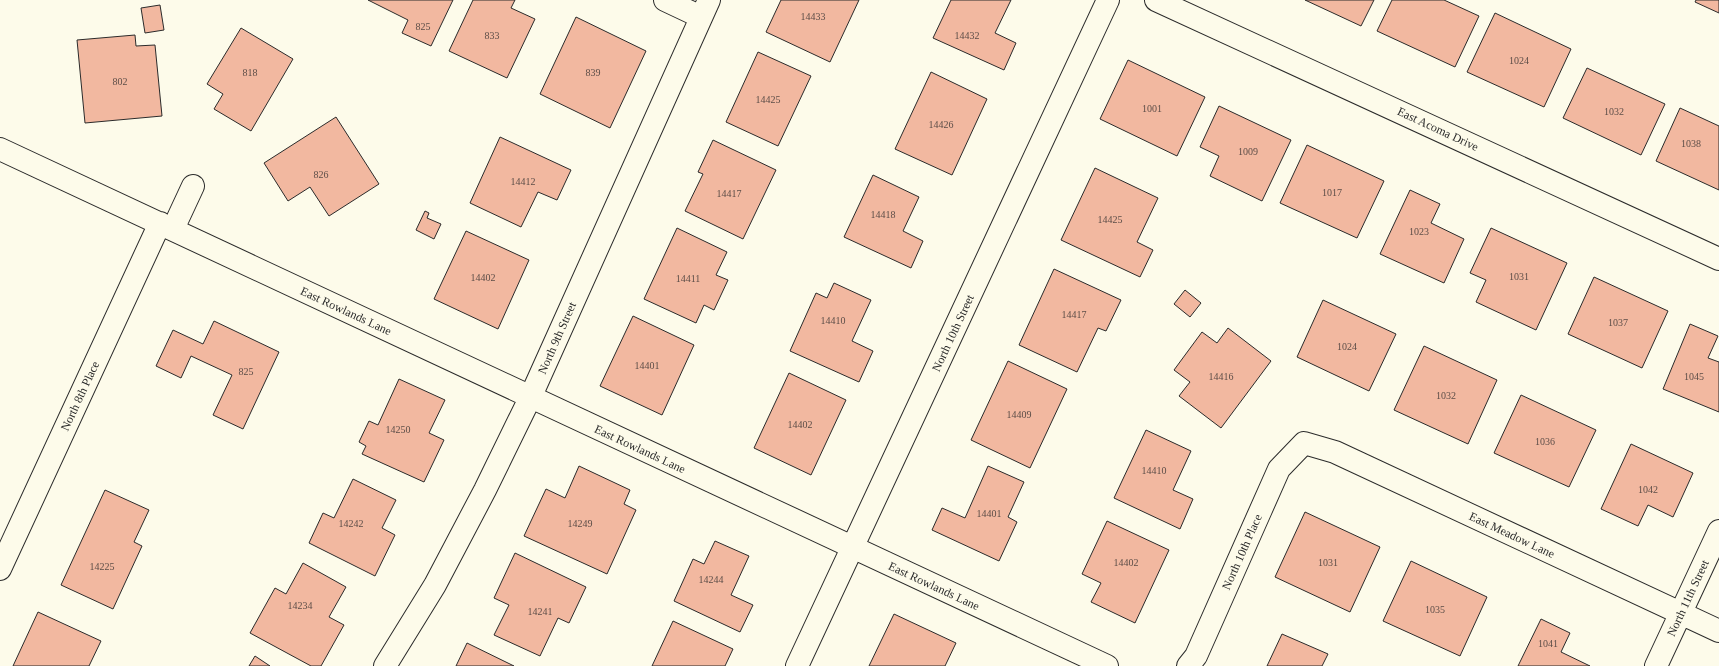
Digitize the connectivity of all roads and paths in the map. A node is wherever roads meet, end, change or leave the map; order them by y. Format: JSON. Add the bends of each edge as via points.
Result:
{"nodes":[{"id":1,"x":665,"y":0,"type":"edge"},
{"id":2,"x":1108,"y":0,"type":"edge"},
{"id":3,"x":1156,"y":0,"type":"edge"},
{"id":4,"x":705,"y":8,"type":"edge"},
{"id":5,"x":0,"y":149,"type":"edge"},
{"id":6,"x":193,"y":186,"type":"dead end"},
{"id":7,"x":167,"y":226,"type":"junction"},
{"id":8,"x":1719,"y":258,"type":"edge"},
{"id":9,"x":530,"y":398,"type":"junction"},
{"id":10,"x":1304,"y":443,"type":"joint"},
{"id":11,"x":1719,"y":531,"type":"edge"},
{"id":12,"x":854,"y":549,"type":"junction"},
{"id":13,"x":0,"y":569,"type":"edge"},
{"id":14,"x":1681,"y":613,"type":"junction"},
{"id":15,"x":1719,"y":631,"type":"edge"},
{"id":16,"x":385,"y":666,"type":"edge"},
{"id":17,"x":797,"y":666,"type":"edge"},
{"id":18,"x":1107,"y":666,"type":"edge"},
{"id":19,"x":1188,"y":666,"type":"edge"},
{"id":20,"x":1656,"y":666,"type":"edge"}],
"edges":[{"from":1,"to":4,"type":"street"},
{"from":2,"to":12,"type":"street","name":"North 10th Street"},
{"from":3,"to":8,"type":"street","name":"East Acoma Drive"},
{"from":4,"to":9,"type":"street","name":"North 9th Street"},
{"from":5,"to":7,"type":"street","name":"East Rowlands Lane"},
{"from":6,"to":7,"type":"street"},
{"from":7,"to":9,"type":"street","name":"East Rowlands Lane"},
{"from":7,"to":13,"type":"street","name":"North 8th Place"},
{"from":9,"to":12,"type":"street","name":"East Rowlands Lane"},
{"from":9,"to":16,"type":"street","name":"North 9th Street","via":[[435,584]]},
{"from":10,"to":14,"type":"street","name":"East Meadow Lane","via":[[1335,452]]},
{"from":10,"to":19,"type":"street","name":"North 10th Place","via":[[1280,469],[1196,656]]},
{"from":11,"to":14,"type":"street","name":"North 11th Street"},
{"from":12,"to":17,"type":"street","name":"North 10th Street"},
{"from":12,"to":18,"type":"street","name":"East Rowlands Lane"},
{"from":14,"to":15,"type":"street","name":"East Meadow Lane"},
{"from":14,"to":20,"type":"street","name":"North 11th Street"}]}
